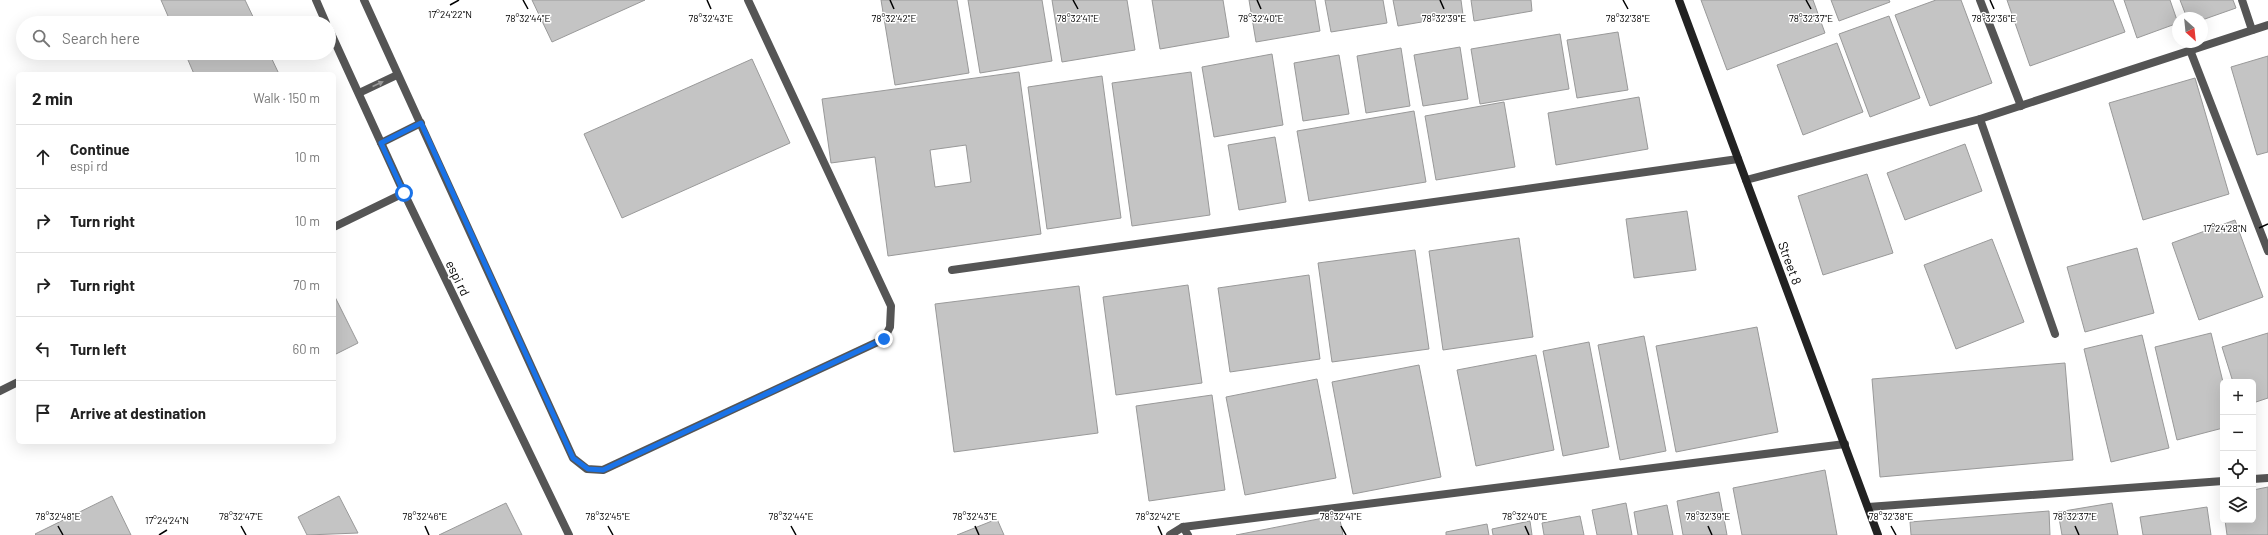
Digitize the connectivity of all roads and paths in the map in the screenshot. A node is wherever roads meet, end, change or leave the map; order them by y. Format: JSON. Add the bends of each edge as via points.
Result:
{"nodes":[{"id":1,"x":316,"y":0,"type":"edge"},
{"id":2,"x":364,"y":0,"type":"edge"},
{"id":3,"x":748,"y":0,"type":"edge"},
{"id":4,"x":1679,"y":0,"type":"edge"},
{"id":5,"x":1980,"y":0,"type":"edge"},
{"id":6,"x":2242,"y":0,"type":"edge"},
{"id":7,"x":323,"y":16,"type":"edge"},
{"id":8,"x":2268,"y":25,"type":"edge"},
{"id":9,"x":2252,"y":30,"type":"junction"},
{"id":10,"x":336,"y":44,"type":"edge"},
{"id":11,"x":2190,"y":50,"type":"junction"},
{"id":12,"x":397,"y":75,"type":"junction"},
{"id":13,"x":358,"y":93,"type":"junction"},
{"id":14,"x":2021,"y":106,"type":"junction"},
{"id":15,"x":1980,"y":119,"type":"junction"},
{"id":16,"x":421,"y":123,"type":"junction"},
{"id":17,"x":381,"y":143,"type":"junction"},
{"id":18,"x":1738,"y":159,"type":"junction"},
{"id":19,"x":1746,"y":180,"type":"junction"},
{"id":20,"x":404,"y":193,"type":"junction"},
{"id":21,"x":336,"y":226,"type":"edge"},
{"id":22,"x":2268,"y":252,"type":"edge"},
{"id":23,"x":952,"y":270,"type":"dead end"},
{"id":24,"x":2055,"y":334,"type":"dead end"},
{"id":25,"x":16,"y":383,"type":"edge"},
{"id":26,"x":0,"y":391,"type":"edge"},
{"id":27,"x":1845,"y":444,"type":"junction"},
{"id":28,"x":2268,"y":478,"type":"edge"},
{"id":29,"x":2256,"y":479,"type":"edge"},
{"id":30,"x":2220,"y":481,"type":"edge"},
{"id":31,"x":1868,"y":507,"type":"junction"},
{"id":32,"x":1183,"y":527,"type":"junction"},
{"id":33,"x":569,"y":535,"type":"edge"},
{"id":34,"x":1170,"y":535,"type":"edge"},
{"id":35,"x":1188,"y":535,"type":"edge"},
{"id":36,"x":1878,"y":535,"type":"edge"}],
"edges":[{"from":1,"to":7,"type":"street"},
{"from":2,"to":12,"type":"street"},
{"from":3,"to":16,"type":"street","via":[[891,306],[890,327],[884,339],[603,470],[588,469],[573,458]]},
{"from":4,"to":18,"type":"street","name":"Street 8"},
{"from":5,"to":14,"type":"street"},
{"from":6,"to":9,"type":"street"},
{"from":8,"to":9,"type":"street"},
{"from":9,"to":11,"type":"street"},
{"from":10,"to":13,"type":"street","name":"espi rd"},
{"from":11,"to":14,"type":"street"},
{"from":11,"to":22,"type":"street"},
{"from":13,"to":12,"type":"street","one_way":true},
{"from":12,"to":16,"type":"street"},
{"from":13,"to":17,"type":"street","name":"espi rd"},
{"from":14,"to":15,"type":"street"},
{"from":15,"to":19,"type":"street"},
{"from":15,"to":24,"type":"street"},
{"from":16,"to":17,"type":"street"},
{"from":17,"to":20,"type":"street","name":"espi rd"},
{"from":18,"to":19,"type":"street","name":"Street 8"},
{"from":18,"to":23,"type":"street"},
{"from":19,"to":27,"type":"street","name":"Street 8"},
{"from":20,"to":21,"type":"street"},
{"from":20,"to":33,"type":"street","name":"espi rd"},
{"from":25,"to":26,"type":"street"},
{"from":27,"to":31,"type":"street","name":"Street 8"},
{"from":27,"to":32,"type":"street"},
{"from":28,"to":29,"type":"street"},
{"from":30,"to":31,"type":"street"},
{"from":31,"to":36,"type":"street","name":"Street 8"},
{"from":32,"to":34,"type":"street"},
{"from":32,"to":35,"type":"street"}]}
